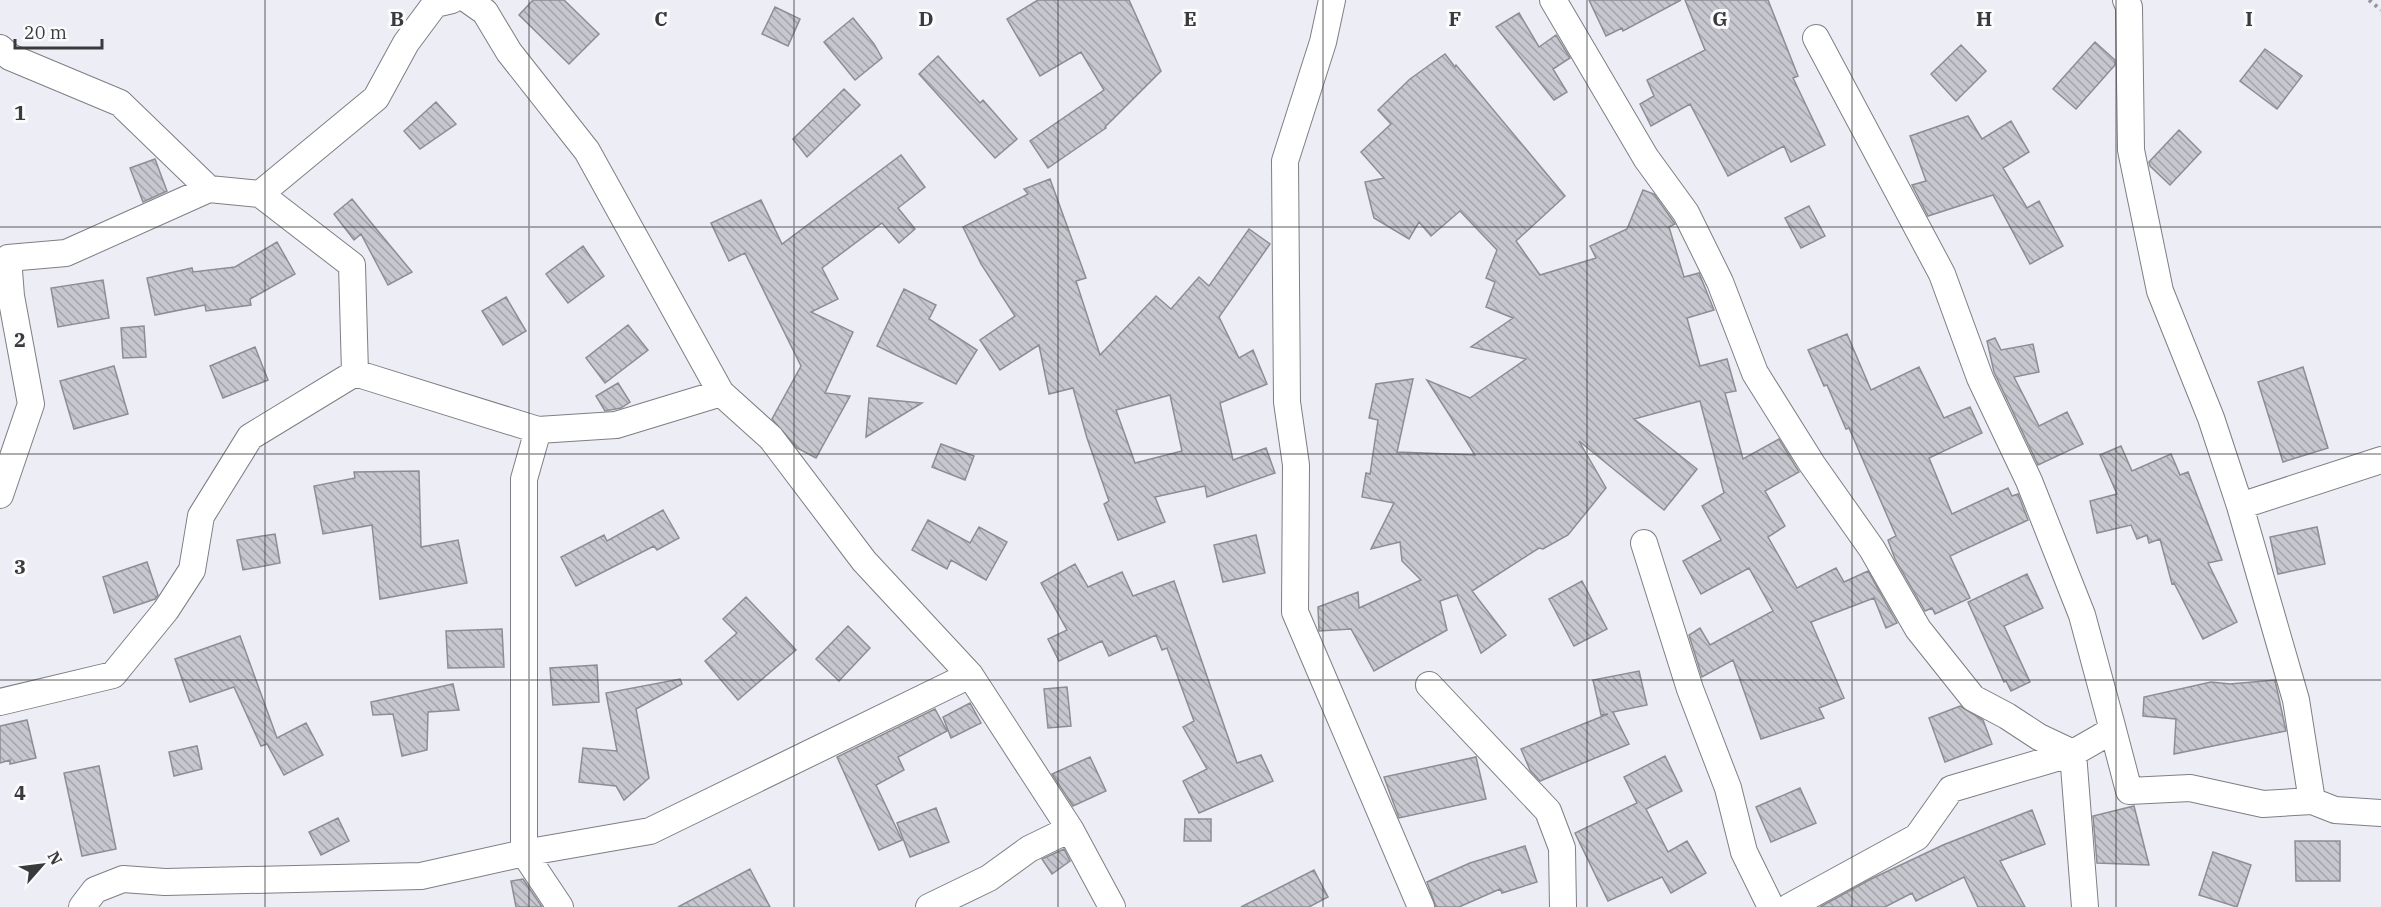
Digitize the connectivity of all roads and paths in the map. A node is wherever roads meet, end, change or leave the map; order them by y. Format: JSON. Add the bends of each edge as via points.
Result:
{"nodes":[{"id":1,"x":452,"y":0,"type":"edge"},
{"id":2,"x":468,"y":0,"type":"edge"},
{"id":3,"x":1332,"y":0,"type":"edge"},
{"id":4,"x":1553,"y":0,"type":"edge"},
{"id":5,"x":2126,"y":0,"type":"edge"},
{"id":6,"x":2369,"y":0,"type":"edge"},
{"id":7,"x":2381,"y":10,"type":"edge"},
{"id":8,"x":1816,"y":38,"type":"dead end"},
{"id":9,"x":0,"y":48,"type":"edge"},
{"id":10,"x":209,"y":189,"type":"junction"},
{"id":11,"x":260,"y":194,"type":"junction"},
{"id":12,"x":355,"y":373,"type":"junction"},
{"id":13,"x":721,"y":393,"type":"junction"},
{"id":14,"x":537,"y":430,"type":"junction"},
{"id":15,"x":2381,"y":459,"type":"edge"},
{"id":16,"x":0,"y":495,"type":"edge"},
{"id":17,"x":2240,"y":506,"type":"junction"},
{"id":18,"x":1644,"y":543,"type":"dead end"},
{"id":19,"x":970,"y":675,"type":"junction"},
{"id":20,"x":1429,"y":685,"type":"dead end"},
{"id":21,"x":0,"y":702,"type":"edge"},
{"id":22,"x":2113,"y":729,"type":"junction"},
{"id":23,"x":2073,"y":753,"type":"junction"},
{"id":24,"x":2312,"y":801,"type":"junction"},
{"id":25,"x":2381,"y":813,"type":"edge"},
{"id":26,"x":1070,"y":829,"type":"junction"},
{"id":27,"x":524,"y":853,"type":"junction"},
{"id":28,"x":82,"y":907,"type":"edge"},
{"id":29,"x":560,"y":907,"type":"edge"},
{"id":30,"x":929,"y":907,"type":"edge"},
{"id":31,"x":1112,"y":907,"type":"edge"},
{"id":32,"x":1420,"y":907,"type":"edge"},
{"id":33,"x":1563,"y":907,"type":"edge"},
{"id":34,"x":1771,"y":907,"type":"edge"},
{"id":35,"x":1789,"y":907,"type":"edge"},
{"id":36,"x":2085,"y":907,"type":"edge"}],
"edges":[{"from":1,"to":11,"type":"street","via":[[435,4],[406,43],[376,98]]},
{"from":2,"to":13,"type":"street","via":[[485,12],[509,52],[586,151]]},
{"from":3,"to":32,"type":"street","via":[[1323,42],[1285,162],[1287,402],[1296,465],[1295,612]]},
{"from":4,"to":23,"type":"street","via":[[1646,158],[1686,213],[1720,282],[1755,373],[1872,549],[1918,628],[1973,698]]},
{"from":5,"to":17,"type":"street","via":[[2130,7],[2131,150],[2160,291],[2211,418]]},
{"from":6,"to":7,"type":"path"},
{"from":8,"to":22,"type":"street","via":[[1942,274],[1980,378],[2029,481],[2082,615]]},
{"from":9,"to":10,"type":"street","via":[[10,57],[120,103]]},
{"from":10,"to":11,"type":"street"},
{"from":10,"to":16,"type":"street","via":[[66,253],[8,258],[31,405]]},
{"from":11,"to":12,"type":"street","via":[[352,265]]},
{"from":12,"to":14,"type":"street"},
{"from":12,"to":21,"type":"street","via":[[250,437],[201,516],[192,570],[166,610],[113,675]]},
{"from":13,"to":14,"type":"street","via":[[616,425]]},
{"from":13,"to":19,"type":"street","via":[[771,438],[864,561]]},
{"from":14,"to":27,"type":"street","via":[[524,479]]},
{"from":15,"to":17,"type":"street"},
{"from":17,"to":24,"type":"street","via":[[2296,700]]},
{"from":18,"to":34,"type":"street","via":[[1690,689],[1728,788],[1744,852]]},
{"from":19,"to":26,"type":"street"},
{"from":19,"to":27,"type":"street","via":[[650,831]]},
{"from":20,"to":33,"type":"street","via":[[1548,810],[1562,848]]},
{"from":22,"to":23,"type":"street"},
{"from":22,"to":24,"type":"street","via":[[2129,791],[2190,788],[2263,804]]},
{"from":23,"to":35,"type":"street","via":[[1951,789],[1917,837]]},
{"from":23,"to":36,"type":"street"},
{"from":24,"to":25,"type":"street","via":[[2335,810]]},
{"from":26,"to":30,"type":"street","via":[[1029,849],[989,878]]},
{"from":26,"to":31,"type":"street"},
{"from":27,"to":28,"type":"street","via":[[421,876],[165,882],[123,879],[95,890]]},
{"from":27,"to":29,"type":"street"}]}
